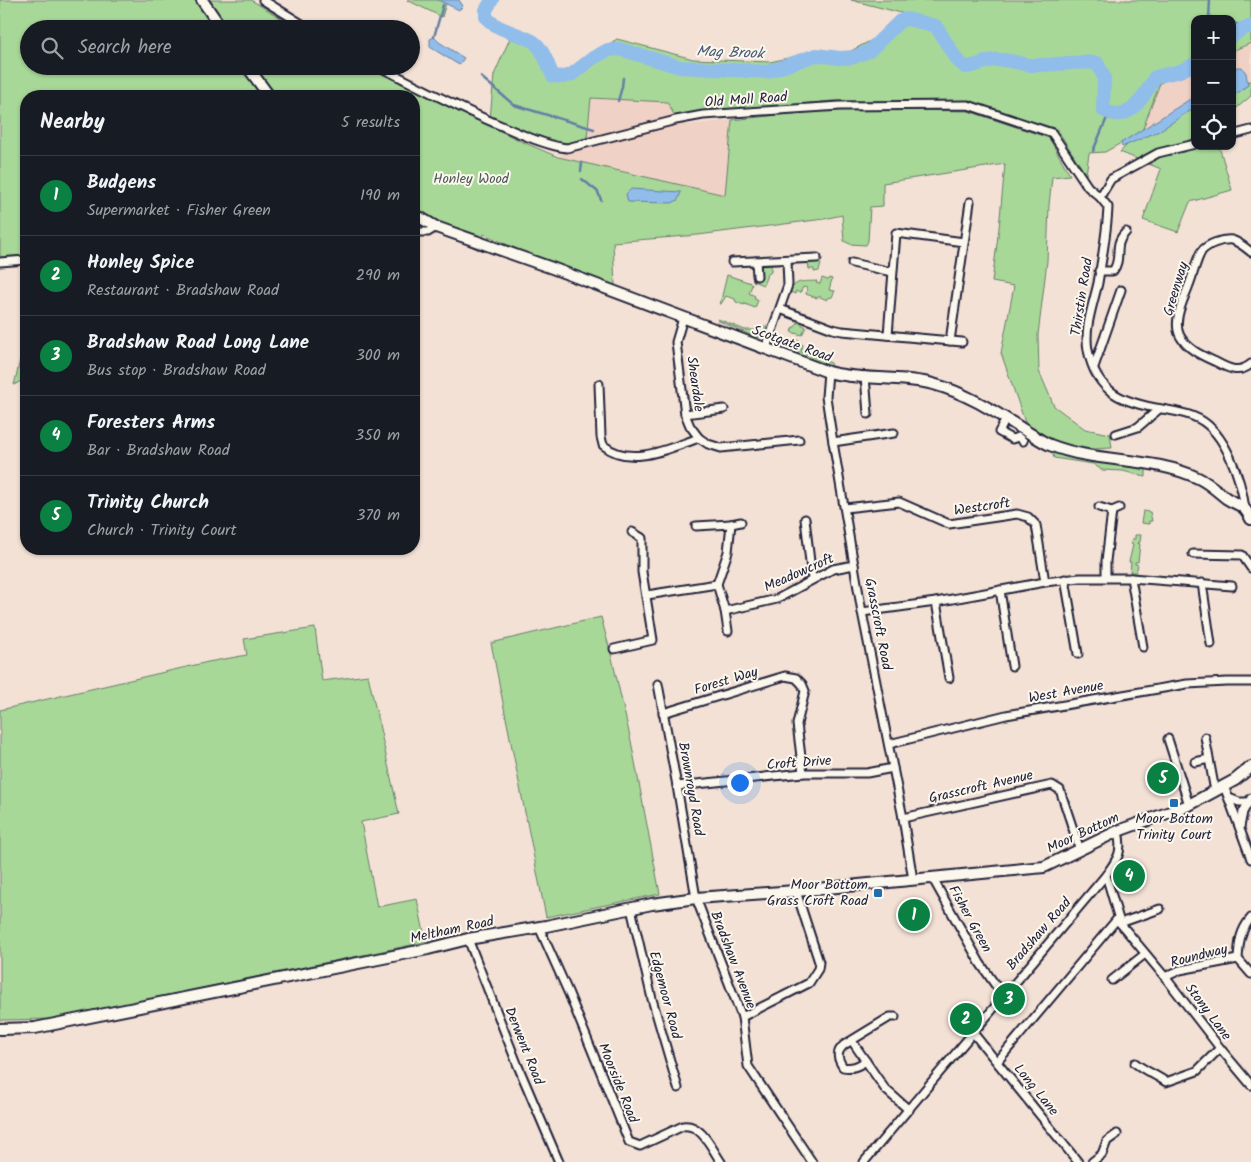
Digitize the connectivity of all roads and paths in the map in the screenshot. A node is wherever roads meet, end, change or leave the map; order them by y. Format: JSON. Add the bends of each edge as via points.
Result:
{"nodes":[{"id":1,"x":202,"y":0,"type":"edge"},
{"id":2,"x":263,"y":0,"type":"edge"},
{"id":3,"x":216,"y":20,"type":"edge"},
{"id":4,"x":295,"y":20,"type":"edge"},
{"id":5,"x":254,"y":75,"type":"edge"},
{"id":6,"x":396,"y":75,"type":"edge"},
{"id":7,"x":265,"y":90,"type":"edge"},
{"id":8,"x":1251,"y":130,"type":"edge"},
{"id":9,"x":1236,"y":134,"type":"edge"},
{"id":10,"x":1191,"y":145,"type":"edge"},
{"id":11,"x":1100,"y":197,"type":"junction"},
{"id":12,"x":970,"y":202,"type":"dead end"},
{"id":13,"x":420,"y":218,"type":"edge"},
{"id":14,"x":436,"y":228,"type":"junction"},
{"id":15,"x":420,"y":232,"type":"edge"},
{"id":16,"x":1126,"y":232,"type":"dead end"},
{"id":17,"x":964,"y":242,"type":"junction"},
{"id":18,"x":1251,"y":252,"type":"edge"},
{"id":19,"x":817,"y":258,"type":"dead end"},
{"id":20,"x":20,"y":260,"type":"edge"},
{"id":21,"x":787,"y":260,"type":"junction"},
{"id":22,"x":756,"y":261,"type":"junction"},
{"id":23,"x":0,"y":262,"type":"edge"},
{"id":24,"x":732,"y":262,"type":"dead end"},
{"id":25,"x":852,"y":263,"type":"dead end"},
{"id":26,"x":1099,"y":271,"type":"junction"},
{"id":27,"x":892,"y":272,"type":"junction"},
{"id":28,"x":757,"y":276,"type":"dead end"},
{"id":29,"x":1121,"y":290,"type":"dead end"},
{"id":30,"x":780,"y":309,"type":"junction"},
{"id":31,"x":683,"y":318,"type":"junction"},
{"id":32,"x":888,"y":335,"type":"junction"},
{"id":33,"x":950,"y":341,"type":"junction"},
{"id":34,"x":962,"y":342,"type":"dead end"},
{"id":35,"x":766,"y":348,"type":"junction"},
{"id":36,"x":1251,"y":364,"type":"edge"},
{"id":37,"x":1094,"y":367,"type":"junction"},
{"id":38,"x":828,"y":372,"type":"junction"},
{"id":39,"x":865,"y":376,"type":"junction"},
{"id":40,"x":599,"y":384,"type":"dead end"},
{"id":41,"x":724,"y":409,"type":"dead end"},
{"id":42,"x":1159,"y":409,"type":"junction"},
{"id":43,"x":685,"y":414,"type":"junction"},
{"id":44,"x":868,"y":414,"type":"dead end"},
{"id":45,"x":1006,"y":418,"type":"junction"},
{"id":46,"x":894,"y":434,"type":"dead end"},
{"id":47,"x":1116,"y":434,"type":"dead end"},
{"id":48,"x":699,"y":438,"type":"junction"},
{"id":49,"x":799,"y":440,"type":"dead end"},
{"id":50,"x":1023,"y":441,"type":"dead end"},
{"id":51,"x":832,"y":442,"type":"junction"},
{"id":52,"x":1099,"y":507,"type":"dead end"},
{"id":53,"x":845,"y":508,"type":"junction"},
{"id":54,"x":1120,"y":508,"type":"dead end"},
{"id":55,"x":1245,"y":508,"type":"junction"},
{"id":56,"x":1112,"y":511,"type":"junction"},
{"id":57,"x":805,"y":518,"type":"dead end"},
{"id":58,"x":1251,"y":519,"type":"edge"},
{"id":59,"x":741,"y":522,"type":"dead end"},
{"id":60,"x":731,"y":524,"type":"junction"},
{"id":61,"x":696,"y":526,"type":"dead end"},
{"id":62,"x":632,"y":532,"type":"dead end"},
{"id":63,"x":1193,"y":554,"type":"dead end"},
{"id":64,"x":854,"y":565,"type":"junction"},
{"id":65,"x":1251,"y":568,"type":"edge"},
{"id":66,"x":1106,"y":577,"type":"junction"},
{"id":67,"x":1131,"y":578,"type":"junction"},
{"id":68,"x":812,"y":579,"type":"junction"},
{"id":69,"x":1065,"y":579,"type":"junction"},
{"id":70,"x":1045,"y":582,"type":"junction"},
{"id":71,"x":1202,"y":583,"type":"junction"},
{"id":72,"x":717,"y":584,"type":"junction"},
{"id":73,"x":1232,"y":586,"type":"dead end"},
{"id":74,"x":1000,"y":590,"type":"junction"},
{"id":75,"x":647,"y":595,"type":"junction"},
{"id":76,"x":936,"y":602,"type":"junction"},
{"id":77,"x":725,"y":611,"type":"junction"},
{"id":78,"x":862,"y":612,"type":"junction"},
{"id":79,"x":728,"y":631,"type":"dead end"},
{"id":80,"x":1211,"y":644,"type":"dead end"},
{"id":81,"x":1143,"y":647,"type":"dead end"},
{"id":82,"x":614,"y":649,"type":"dead end"},
{"id":83,"x":1078,"y":654,"type":"dead end"},
{"id":84,"x":1012,"y":666,"type":"dead end"},
{"id":85,"x":948,"y":678,"type":"dead end"},
{"id":86,"x":1251,"y":682,"type":"edge"},
{"id":87,"x":658,"y":684,"type":"dead end"},
{"id":88,"x":663,"y":713,"type":"junction"},
{"id":89,"x":1205,"y":736,"type":"dead end"},
{"id":90,"x":1168,"y":739,"type":"dead end"},
{"id":91,"x":889,"y":744,"type":"junction"},
{"id":92,"x":1209,"y":760,"type":"junction"},
{"id":93,"x":1195,"y":762,"type":"dead end"},
{"id":94,"x":1251,"y":767,"type":"edge"},
{"id":95,"x":893,"y":768,"type":"junction"},
{"id":96,"x":803,"y":773,"type":"junction"},
{"id":97,"x":677,"y":786,"type":"junction"},
{"id":98,"x":1220,"y":789,"type":"junction"},
{"id":99,"x":1229,"y":798,"type":"junction"},
{"id":100,"x":1249,"y":800,"type":"edge"},
{"id":101,"x":1189,"y":804,"type":"junction"},
{"id":102,"x":903,"y":818,"type":"junction"},
{"id":103,"x":1240,"y":827,"type":"junction"},
{"id":104,"x":1118,"y":831,"type":"junction"},
{"id":105,"x":1080,"y":850,"type":"junction"},
{"id":106,"x":1251,"y":859,"type":"edge"},
{"id":107,"x":1106,"y":875,"type":"junction"},
{"id":108,"x":933,"y":879,"type":"junction"},
{"id":109,"x":913,"y":880,"type":"junction"},
{"id":110,"x":796,"y":891,"type":"junction"},
{"id":111,"x":696,"y":898,"type":"junction"},
{"id":112,"x":631,"y":908,"type":"junction"},
{"id":113,"x":1160,"y":909,"type":"dead end"},
{"id":114,"x":1251,"y":918,"type":"edge"},
{"id":115,"x":1119,"y":920,"type":"junction"},
{"id":116,"x":539,"y":927,"type":"junction"},
{"id":117,"x":468,"y":939,"type":"junction"},
{"id":118,"x":1145,"y":954,"type":"junction"},
{"id":119,"x":1238,"y":959,"type":"junction"},
{"id":120,"x":1251,"y":974,"type":"edge"},
{"id":121,"x":1165,"y":977,"type":"junction"},
{"id":122,"x":1112,"y":980,"type":"dead end"},
{"id":123,"x":1002,"y":996,"type":"junction"},
{"id":124,"x":742,"y":1017,"type":"junction"},
{"id":125,"x":895,"y":1017,"type":"dead end"},
{"id":126,"x":0,"y":1029,"type":"edge"},
{"id":127,"x":974,"y":1034,"type":"junction"},
{"id":128,"x":852,"y":1040,"type":"junction"},
{"id":129,"x":1220,"y":1048,"type":"junction"},
{"id":130,"x":866,"y":1061,"type":"junction"},
{"id":131,"x":997,"y":1062,"type":"junction"},
{"id":132,"x":1135,"y":1063,"type":"dead end"},
{"id":133,"x":1251,"y":1085,"type":"edge"},
{"id":134,"x":678,"y":1088,"type":"dead end"},
{"id":135,"x":908,"y":1110,"type":"junction"},
{"id":136,"x":1117,"y":1134,"type":"dead end"},
{"id":137,"x":559,"y":1162,"type":"edge"},
{"id":138,"x":720,"y":1162,"type":"edge"},
{"id":139,"x":812,"y":1162,"type":"edge"},
{"id":140,"x":864,"y":1162,"type":"edge"},
{"id":141,"x":1078,"y":1162,"type":"edge"},
{"id":142,"x":1092,"y":1162,"type":"edge"}],
"edges":[{"from":1,"to":3,"type":"street"},
{"from":2,"to":4,"type":"street"},
{"from":5,"to":7,"type":"street"},
{"from":6,"to":11,"type":"street","name":"Old Moll Road","via":[[524,136],[567,148],[703,115],[840,106],[968,105],[1052,133],[1088,187]]},
{"from":8,"to":9,"type":"street"},
{"from":10,"to":11,"type":"street","via":[[1158,153],[1111,179]]},
{"from":11,"to":26,"type":"street","name":"Thirstin Road","via":[[1108,207],[1108,221]]},
{"from":12,"to":17,"type":"street"},
{"from":13,"to":14,"type":"street","name":"Scotgate Road"},
{"from":14,"to":15,"type":"street"},
{"from":14,"to":31,"type":"street","name":"Scotgate Road"},
{"from":16,"to":26,"type":"street","via":[[1118,244],[1118,265],[1113,271]]},
{"from":17,"to":27,"type":"street","via":[[896,233]]},
{"from":17,"to":33,"type":"street"},
{"from":18,"to":36,"type":"street","name":"Greenway","via":[[1233,240],[1222,240],[1202,252],[1180,311],[1178,328],[1179,335],[1195,352],[1233,370],[1244,370]]},
{"from":19,"to":21,"type":"street"},
{"from":20,"to":23,"type":"street"},
{"from":21,"to":22,"type":"street"},
{"from":21,"to":30,"type":"street","via":[[788,285]]},
{"from":22,"to":24,"type":"street"},
{"from":22,"to":28,"type":"street"},
{"from":25,"to":27,"type":"street"},
{"from":26,"to":37,"type":"street","name":"Thirstin Road","via":[[1087,332],[1088,351]]},
{"from":27,"to":32,"type":"street"},
{"from":29,"to":37,"type":"street"},
{"from":30,"to":32,"type":"street","via":[[833,329]]},
{"from":30,"to":35,"type":"street"},
{"from":31,"to":35,"type":"street","name":"Scotgate Road"},
{"from":31,"to":43,"type":"street","name":"Sheardale","via":[[676,342]]},
{"from":32,"to":33,"type":"street"},
{"from":33,"to":34,"type":"street"},
{"from":35,"to":38,"type":"street","name":"Scotgate Road"},
{"from":37,"to":42,"type":"street","name":"Thirstin Road","via":[[1103,384],[1114,395]]},
{"from":38,"to":39,"type":"street","name":"Scotgate Road"},
{"from":38,"to":51,"type":"street","name":"Grasscroft Road","via":[[826,397]]},
{"from":39,"to":44,"type":"street"},
{"from":39,"to":45,"type":"street","name":"Scotgate Road","via":[[904,378],[948,388]]},
{"from":40,"to":48,"type":"street","via":[[601,438],[603,445],[612,452],[646,456]]},
{"from":41,"to":43,"type":"street"},
{"from":42,"to":47,"type":"street","via":[[1138,427]]},
{"from":42,"to":55,"type":"street","name":"Thirstin Road","via":[[1199,418],[1212,429],[1233,465]]},
{"from":43,"to":48,"type":"street","name":"Sheardale"},
{"from":45,"to":50,"type":"street","via":[[999,432]]},
{"from":45,"to":55,"type":"street","name":"Scotgate Road","via":[[1049,445],[1091,457],[1182,472],[1210,485]]},
{"from":46,"to":51,"type":"street"},
{"from":48,"to":49,"type":"street","via":[[721,448]]},
{"from":51,"to":53,"type":"street","name":"Grasscroft Road"},
{"from":52,"to":56,"type":"street"},
{"from":53,"to":64,"type":"street","name":"Grasscroft Road"},
{"from":53,"to":70,"type":"street","name":"Westcroft","via":[[899,502],[949,524],[1016,514],[1028,517],[1036,525]]},
{"from":54,"to":56,"type":"street"},
{"from":55,"to":58,"type":"street","name":"Thirstin Road"},
{"from":56,"to":66,"type":"street"},
{"from":57,"to":68,"type":"street"},
{"from":59,"to":60,"type":"street"},
{"from":60,"to":61,"type":"street"},
{"from":60,"to":72,"type":"street","via":[[728,552]]},
{"from":62,"to":75,"type":"street","via":[[642,538],[642,572]]},
{"from":63,"to":65,"type":"street","via":[[1242,555]]},
{"from":64,"to":68,"type":"street","name":"Meadowcroft","via":[[834,569]]},
{"from":64,"to":78,"type":"street","name":"Grasscroft Road"},
{"from":66,"to":67,"type":"street"},
{"from":66,"to":69,"type":"street"},
{"from":67,"to":71,"type":"street"},
{"from":67,"to":81,"type":"street"},
{"from":68,"to":77,"type":"street","name":"Meadowcroft","via":[[776,599]]},
{"from":69,"to":70,"type":"street"},
{"from":69,"to":83,"type":"street"},
{"from":70,"to":74,"type":"street"},
{"from":71,"to":73,"type":"street"},
{"from":71,"to":80,"type":"street"},
{"from":72,"to":75,"type":"street"},
{"from":72,"to":77,"type":"street"},
{"from":74,"to":76,"type":"street"},
{"from":74,"to":84,"type":"street"},
{"from":75,"to":82,"type":"street","via":[[653,640]]},
{"from":76,"to":78,"type":"street"},
{"from":76,"to":85,"type":"street"},
{"from":77,"to":79,"type":"street"},
{"from":78,"to":91,"type":"street","name":"Grasscroft Road"},
{"from":86,"to":91,"type":"street","name":"West Avenue","via":[[1187,684],[1006,715]]},
{"from":87,"to":88,"type":"street","name":"Brownroyd Road"},
{"from":88,"to":96,"type":"street","name":"Forest Way","via":[[785,676],[796,678],[805,691],[797,724]]},
{"from":88,"to":97,"type":"street","name":"Brownroyd Road"},
{"from":89,"to":92,"type":"street"},
{"from":90,"to":101,"type":"street"},
{"from":91,"to":95,"type":"street","name":"Grasscroft Road"},
{"from":92,"to":93,"type":"street"},
{"from":92,"to":98,"type":"street"},
{"from":94,"to":98,"type":"street","name":"Moor Bottom"},
{"from":95,"to":96,"type":"street","name":"Croft Drive","via":[[866,773]]},
{"from":95,"to":102,"type":"street","name":"Grasscroft Road"},
{"from":96,"to":97,"type":"street","name":"Croft Drive"},
{"from":97,"to":111,"type":"street","name":"Brownroyd Road"},
{"from":98,"to":99,"type":"street"},
{"from":98,"to":101,"type":"street","name":"Moor Bottom"},
{"from":99,"to":100,"type":"street","via":[[1239,802]]},
{"from":99,"to":103,"type":"street"},
{"from":100,"to":103,"type":"street"},
{"from":101,"to":104,"type":"street","name":"Moor Bottom"},
{"from":102,"to":105,"type":"street","name":"Grasscroft Avenue","via":[[1052,785],[1060,790]]},
{"from":102,"to":109,"type":"street","name":"Grasscroft Road"},
{"from":103,"to":106,"type":"street"},
{"from":104,"to":105,"type":"street","name":"Moor Bottom"},
{"from":104,"to":107,"type":"street","name":"Bradshaw Road","via":[[1121,850]]},
{"from":105,"to":108,"type":"street","name":"Moor Bottom","via":[[1044,867]]},
{"from":107,"to":115,"type":"street","name":"Stony Lane"},
{"from":107,"to":123,"type":"street","name":"Bradshaw Road"},
{"from":108,"to":109,"type":"street","name":"Moor Bottom"},
{"from":108,"to":123,"type":"street","name":"Fisher Green"},
{"from":109,"to":110,"type":"street","name":"Meltham Road"},
{"from":110,"to":111,"type":"street","name":"Meltham Road"},
{"from":110,"to":124,"type":"street","via":[[819,962],[818,969],[809,984]]},
{"from":111,"to":112,"type":"street","name":"Meltham Road"},
{"from":111,"to":124,"type":"street","name":"Bradshaw Avenue"},
{"from":112,"to":116,"type":"street","name":"Meltham Road"},
{"from":112,"to":134,"type":"street","name":"Edgemoor Road","via":[[652,999]]},
{"from":113,"to":115,"type":"street"},
{"from":114,"to":119,"type":"street","name":"Roundway","via":[[1239,940]]},
{"from":115,"to":118,"type":"street","name":"Stony Lane"},
{"from":115,"to":131,"type":"street"},
{"from":116,"to":117,"type":"street","name":"Meltham Road"},
{"from":116,"to":138,"type":"street","name":"Moorside Road","via":[[629,1142],[640,1146],[688,1125],[700,1132]]},
{"from":117,"to":126,"type":"street","name":"Meltham Road","via":[[35,1028]]},
{"from":117,"to":137,"type":"street","name":"Derwent Road"},
{"from":118,"to":121,"type":"street","name":"Stony Lane"},
{"from":118,"to":122,"type":"street"},
{"from":119,"to":120,"type":"street","name":"Roundway"},
{"from":119,"to":121,"type":"street","name":"Roundway","via":[[1180,970]]},
{"from":121,"to":129,"type":"street","name":"Stony Lane"},
{"from":123,"to":127,"type":"street","name":"Bradshaw Road"},
{"from":124,"to":139,"type":"street","name":"Bradshaw Avenue","via":[[748,1066]]},
{"from":125,"to":128,"type":"street"},
{"from":127,"to":131,"type":"street","name":"Long Lane"},
{"from":127,"to":135,"type":"street","name":"Bradshaw Road"},
{"from":128,"to":130,"type":"street"},
{"from":128,"to":130,"type":"street","via":[[840,1049],[838,1056],[843,1068]]},
{"from":129,"to":132,"type":"street","via":[[1197,1071],[1172,1082],[1166,1082]]},
{"from":129,"to":133,"type":"street","name":"Stony Lane"},
{"from":130,"to":135,"type":"street","via":[[885,1089]]},
{"from":131,"to":141,"type":"street","name":"Long Lane"},
{"from":135,"to":140,"type":"street","name":"Bradshaw Road"},
{"from":136,"to":142,"type":"street","via":[[1107,1141],[1102,1154]]}]}
